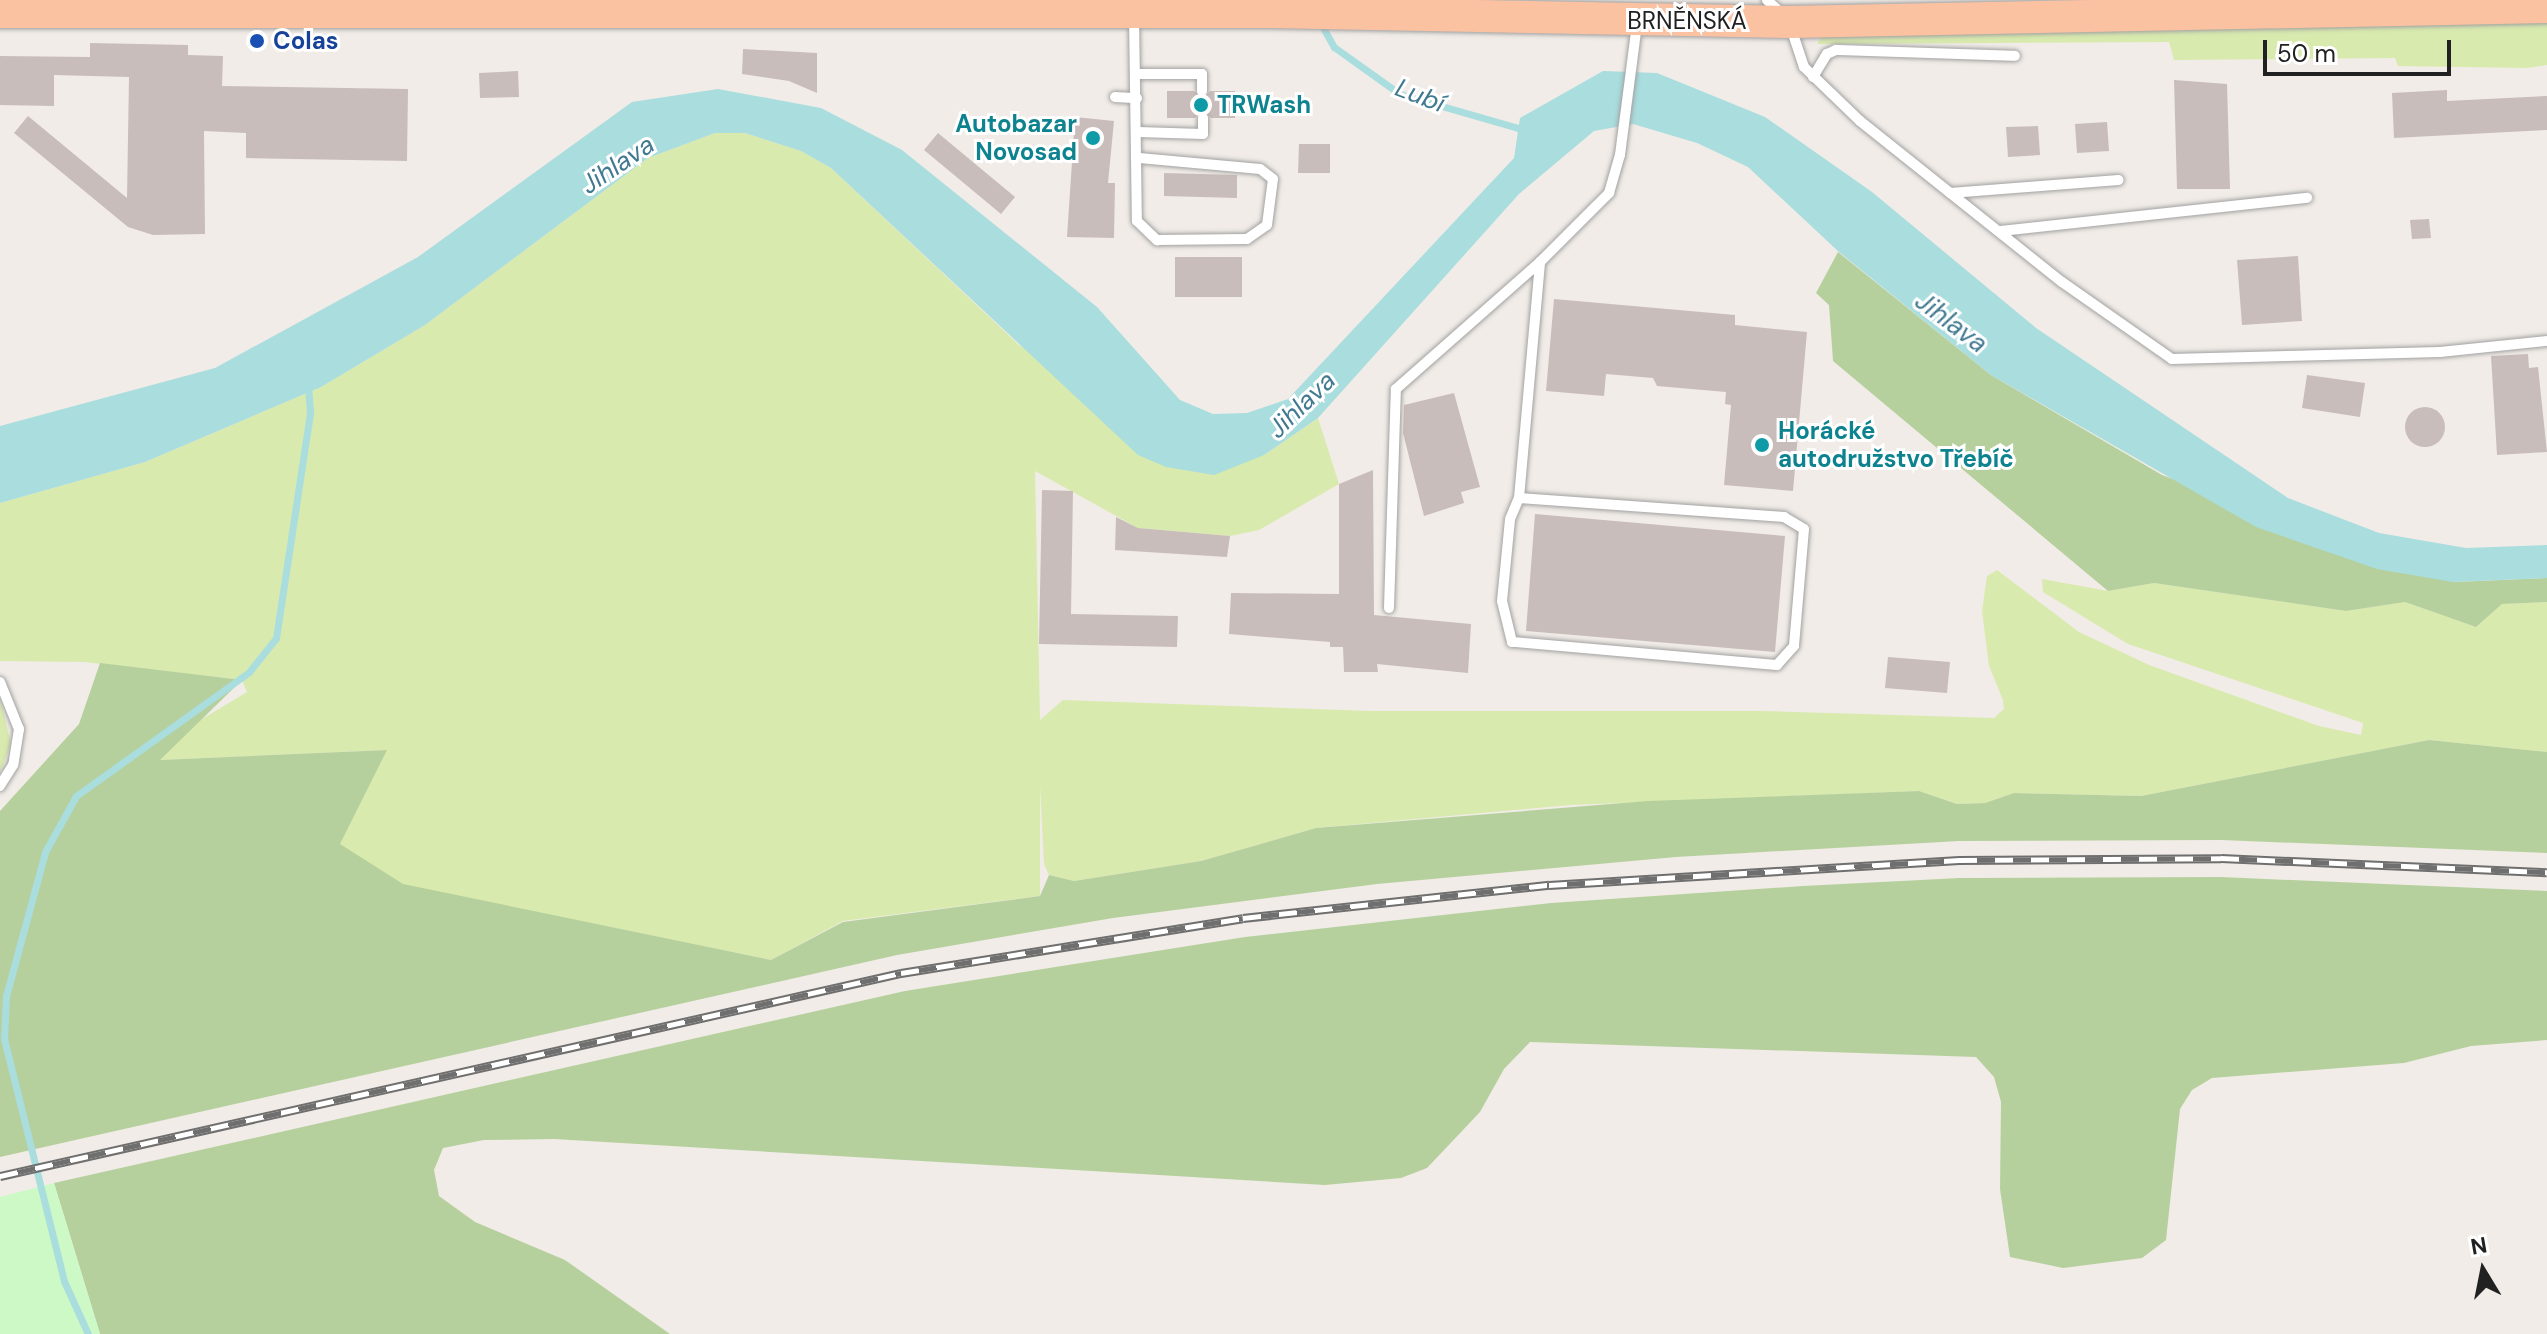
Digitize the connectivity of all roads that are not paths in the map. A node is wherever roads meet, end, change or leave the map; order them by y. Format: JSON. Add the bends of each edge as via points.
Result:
{"nodes":[{"id":1,"x":1767,"y":0,"type":"edge"},
{"id":2,"x":2547,"y":7,"type":"edge"},
{"id":3,"x":1532,"y":9,"type":"edge"},
{"id":4,"x":0,"y":12,"type":"edge"},
{"id":5,"x":1134,"y":13,"type":"junction"},
{"id":6,"x":1637,"y":22,"type":"junction"},
{"id":7,"x":1790,"y":22,"type":"junction"},
{"id":8,"x":2015,"y":56,"type":"dead end"},
{"id":9,"x":1136,"y":74,"type":"junction"},
{"id":10,"x":1813,"y":77,"type":"junction"},
{"id":11,"x":1202,"y":91,"type":"dead end"},
{"id":12,"x":1115,"y":97,"type":"dead end"},
{"id":13,"x":1137,"y":98,"type":"junction"},
{"id":14,"x":1203,"y":118,"type":"dead end"},
{"id":15,"x":1138,"y":132,"type":"junction"},
{"id":16,"x":1139,"y":158,"type":"junction"},
{"id":17,"x":2119,"y":180,"type":"dead end"},
{"id":18,"x":1950,"y":193,"type":"junction"},
{"id":19,"x":2307,"y":198,"type":"dead end"},
{"id":20,"x":2001,"y":231,"type":"junction"},
{"id":21,"x":1540,"y":262,"type":"junction"},
{"id":22,"x":2547,"y":341,"type":"edge"},
{"id":23,"x":1519,"y":498,"type":"junction"},
{"id":24,"x":1389,"y":608,"type":"dead end"},
{"id":25,"x":0,"y":682,"type":"edge"},
{"id":26,"x":0,"y":786,"type":"edge"}],
"edges":[{"from":1,"to":7,"type":"lane"},
{"from":2,"to":7,"type":"main road","name":"BRNĚNSKÁ"},
{"from":3,"to":5,"type":"main road","name":"BRNĚNSKÁ"},
{"from":3,"to":6,"type":"main road","name":"BRNĚNSKÁ"},
{"from":4,"to":5,"type":"main road","name":"BRNĚNSKÁ"},
{"from":5,"to":9,"type":"lane"},
{"from":6,"to":7,"type":"main road","name":"BRNĚNSKÁ"},
{"from":6,"to":21,"type":"lane","via":[[1620,155],[1609,193]]},
{"from":7,"to":10,"type":"lane","via":[[1795,51]]},
{"from":8,"to":10,"type":"lane","via":[[1836,50],[1827,54]]},
{"from":9,"to":11,"type":"lane","via":[[1202,74]]},
{"from":9,"to":13,"type":"lane"},
{"from":10,"to":18,"type":"lane"},
{"from":12,"to":13,"type":"lane"},
{"from":13,"to":15,"type":"lane"},
{"from":14,"to":15,"type":"lane","via":[[1203,134]]},
{"from":15,"to":16,"type":"lane"},
{"from":16,"to":16,"type":"lane","via":[[1133,198],[1137,221],[1157,240],[1247,239],[1267,225],[1273,179],[1260,169]]},
{"from":17,"to":18,"type":"lane"},
{"from":18,"to":20,"type":"lane"},
{"from":19,"to":20,"type":"lane"},
{"from":20,"to":22,"type":"lane","via":[[2109,317],[2172,359],[2440,352]]},
{"from":21,"to":23,"type":"lane"},
{"from":21,"to":24,"type":"lane","via":[[1396,389]]},
{"from":23,"to":23,"type":"lane","via":[[1510,519],[1502,601],[1512,642],[1777,665],[1794,646],[1804,529],[1784,517]]},
{"from":25,"to":26,"type":"lane","via":[[19,729],[13,765]]}]}
